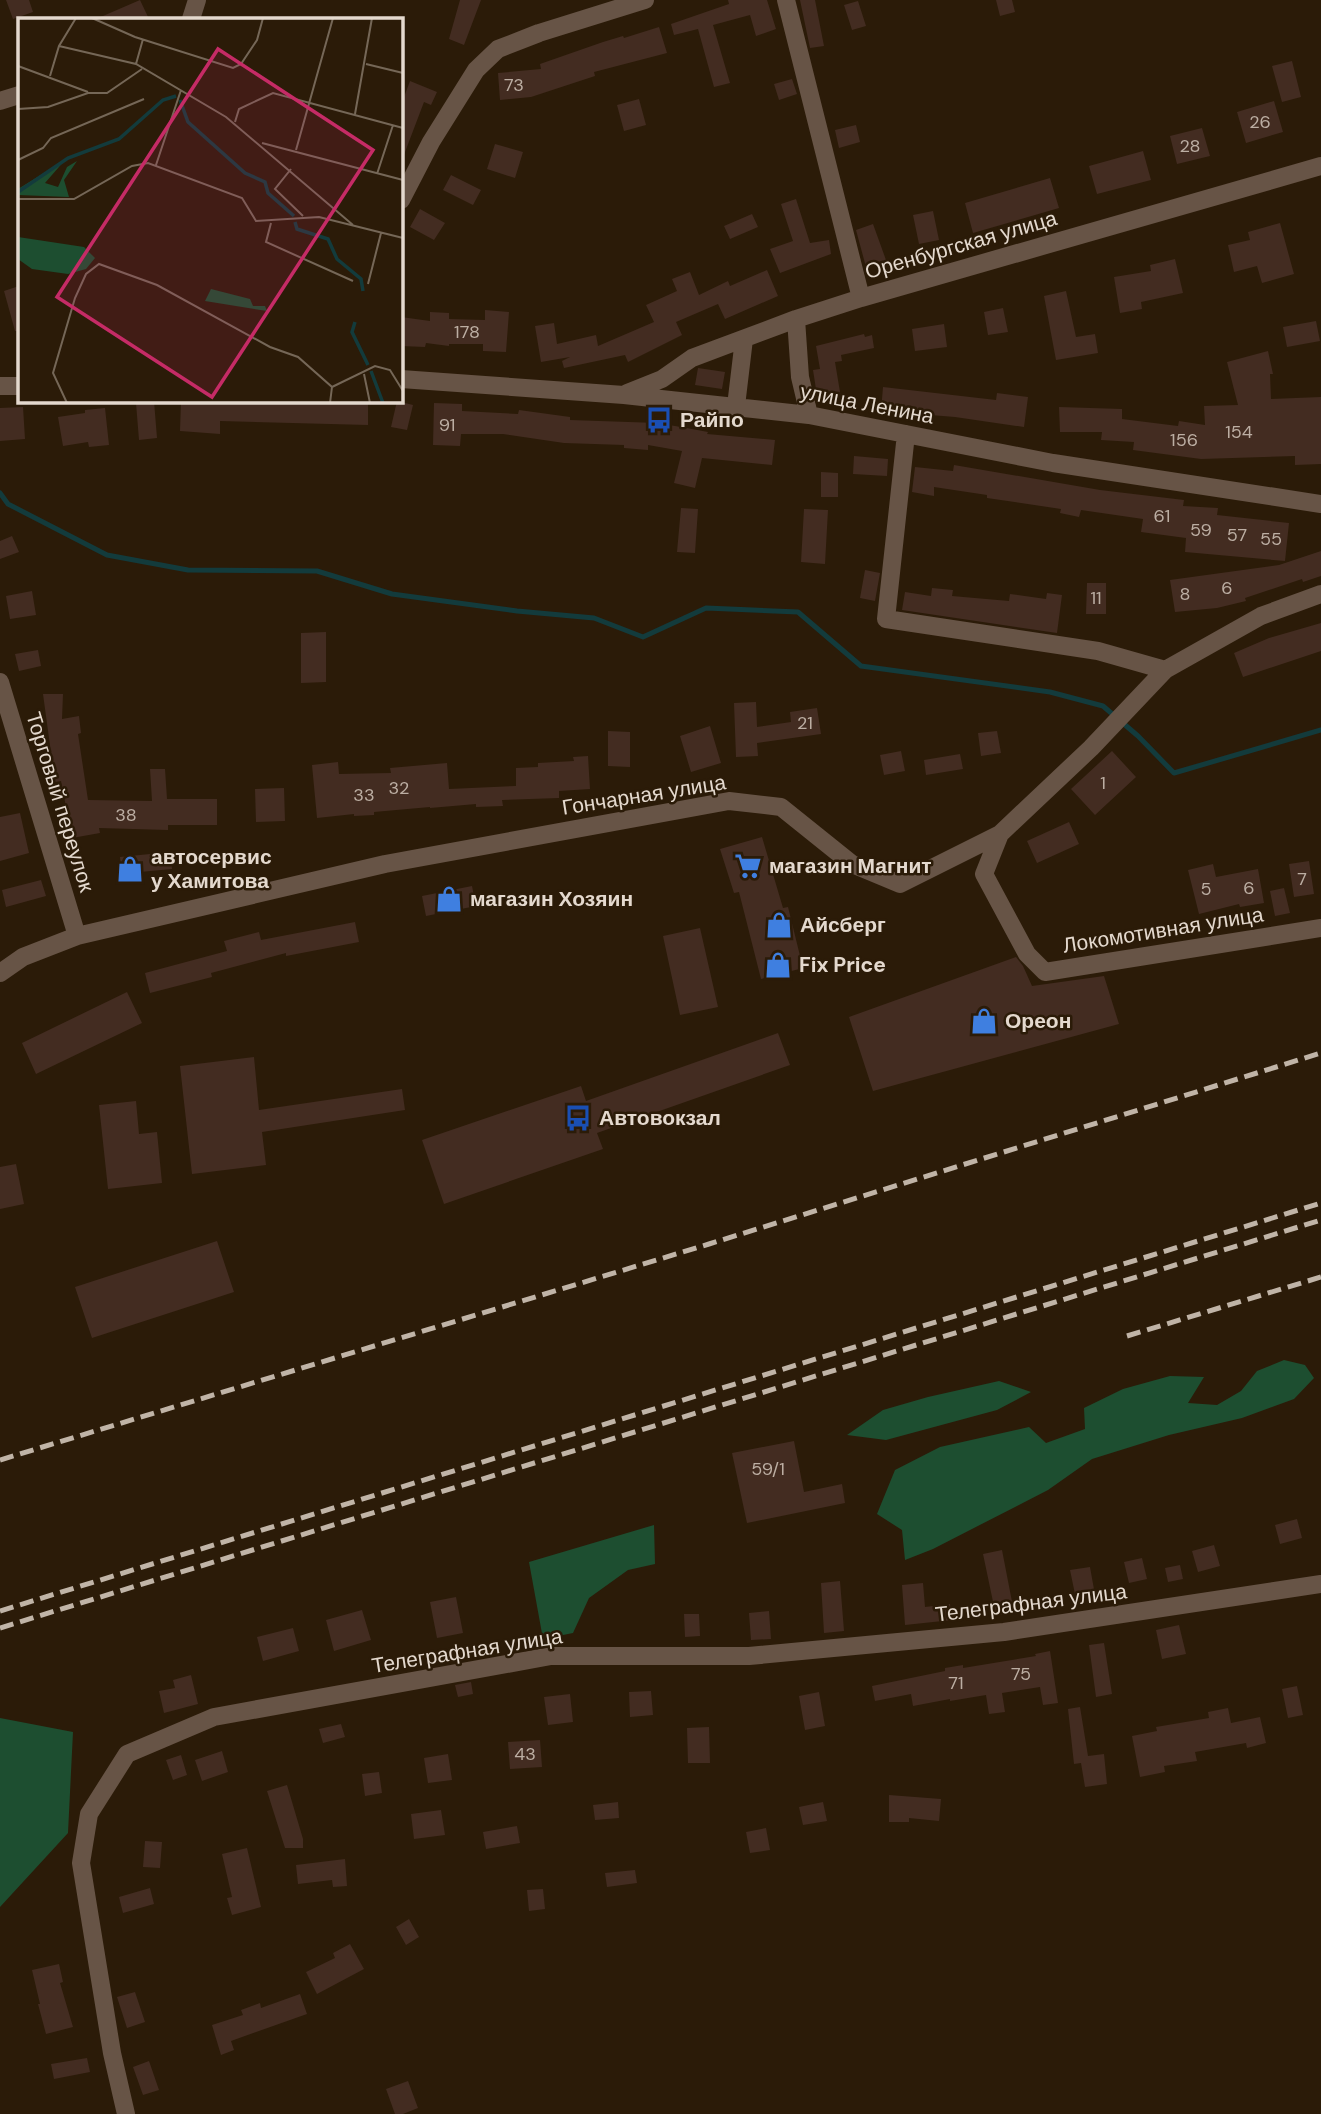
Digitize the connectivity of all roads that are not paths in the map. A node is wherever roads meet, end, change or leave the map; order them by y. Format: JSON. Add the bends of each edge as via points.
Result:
{"nodes":[{"id":1,"x":197,"y":0,"type":"edge"},
{"id":2,"x":645,"y":0,"type":"edge"},
{"id":3,"x":786,"y":0,"type":"edge"},
{"id":4,"x":191,"y":18,"type":"edge"},
{"id":5,"x":18,"y":95,"type":"edge"},
{"id":6,"x":0,"y":101,"type":"edge"},
{"id":7,"x":1321,"y":166,"type":"edge"},
{"id":8,"x":402,"y":198,"type":"edge"},
{"id":9,"x":862,"y":298,"type":"junction"},
{"id":10,"x":796,"y":319,"type":"junction"},
{"id":11,"x":744,"y":339,"type":"junction"},
{"id":12,"x":402,"y":379,"type":"edge"},
{"id":13,"x":18,"y":386,"type":"edge"},
{"id":14,"x":0,"y":387,"type":"edge"},
{"id":15,"x":624,"y":395,"type":"junction"},
{"id":16,"x":736,"y":406,"type":"junction"},
{"id":17,"x":809,"y":415,"type":"junction"},
{"id":18,"x":906,"y":434,"type":"junction"},
{"id":19,"x":1321,"y":504,"type":"edge"},
{"id":20,"x":1321,"y":594,"type":"edge"},
{"id":21,"x":1165,"y":670,"type":"junction"},
{"id":22,"x":0,"y":682,"type":"edge"},
{"id":23,"x":1000,"y":834,"type":"junction"},
{"id":24,"x":1321,"y":928,"type":"edge"},
{"id":25,"x":77,"y":936,"type":"junction"},
{"id":26,"x":0,"y":973,"type":"edge"},
{"id":27,"x":1321,"y":1584,"type":"edge"},
{"id":28,"x":126,"y":2114,"type":"edge"}],
"edges":[{"from":1,"to":4,"type":"street"},
{"from":2,"to":8,"type":"street","via":[[498,49],[476,70]]},
{"from":3,"to":9,"type":"street"},
{"from":5,"to":6,"type":"street"},
{"from":7,"to":9,"type":"street","name":"Оренбургская улица"},
{"from":9,"to":10,"type":"street","name":"Оренбургская улица"},
{"from":10,"to":11,"type":"street","name":"Оренбургская улица"},
{"from":10,"to":17,"type":"street","via":[[800,377]]},
{"from":11,"to":15,"type":"street","name":"Оренбургская улица","via":[[692,358],[662,379]]},
{"from":11,"to":16,"type":"street"},
{"from":12,"to":15,"type":"street","name":"улица Ленина"},
{"from":13,"to":14,"type":"street"},
{"from":15,"to":16,"type":"street","name":"улица Ленина"},
{"from":16,"to":17,"type":"street","name":"улица Ленина"},
{"from":17,"to":18,"type":"street","name":"улица Ленина"},
{"from":18,"to":19,"type":"street","name":"улица Ленина","via":[[1053,463]]},
{"from":18,"to":21,"type":"street","via":[[886,619],[1098,651]]},
{"from":20,"to":21,"type":"street","name":"Гончарная улица","via":[[1261,616]]},
{"from":21,"to":23,"type":"street","name":"Гончарная улица"},
{"from":22,"to":25,"type":"street","name":"Торговый переулок"},
{"from":23,"to":24,"type":"street","name":"Локомотивная улица","via":[[984,874],[1027,954],[1045,972]]},
{"from":23,"to":25,"type":"street","name":"Гончарная улица","via":[[900,884],[852,864],[781,807],[729,801],[385,864]]},
{"from":25,"to":26,"type":"street","name":"Гончарная улица","via":[[23,957]]},
{"from":27,"to":28,"type":"street","name":"Телеграфная улица","via":[[1004,1632],[816,1650],[749,1656],[551,1656],[214,1717],[127,1754],[89,1814],[81,1863]]}]}
